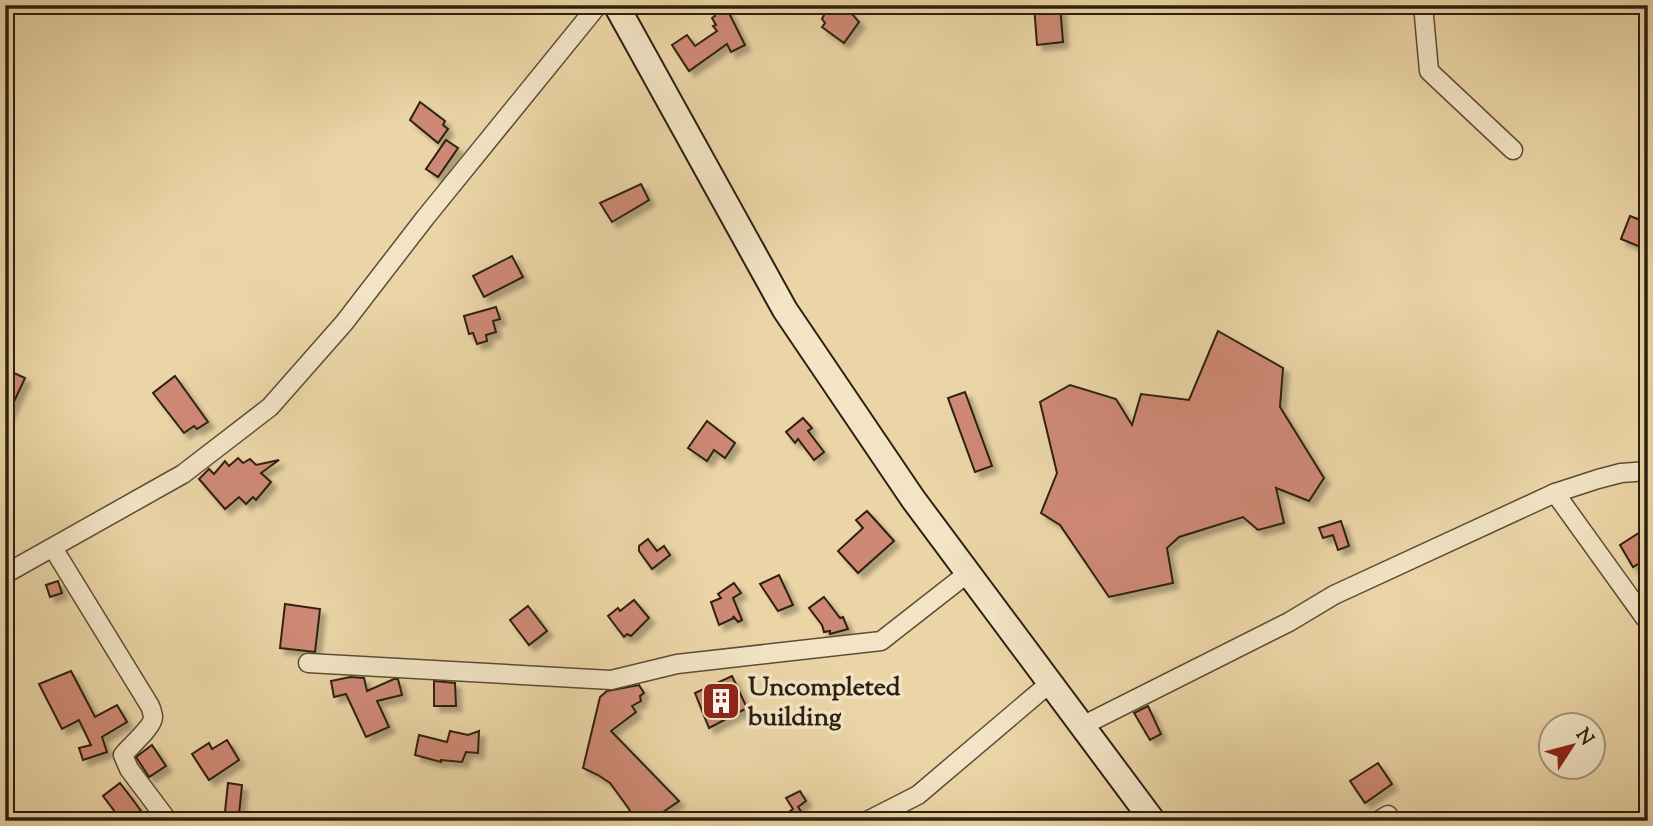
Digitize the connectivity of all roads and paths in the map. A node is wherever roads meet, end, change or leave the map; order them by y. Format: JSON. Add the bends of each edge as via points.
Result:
{"nodes":[{"id":1,"x":598,"y":5,"type":"edge"},
{"id":2,"x":616,"y":5,"type":"edge"},
{"id":3,"x":1423,"y":5,"type":"edge"},
{"id":4,"x":1513,"y":150,"type":"dead end"},
{"id":5,"x":1648,"y":471,"type":"edge"},
{"id":6,"x":1555,"y":493,"type":"junction"},
{"id":7,"x":53,"y":548,"type":"junction"},
{"id":8,"x":968,"y":573,"type":"junction"},
{"id":9,"x":5,"y":574,"type":"edge"},
{"id":10,"x":1644,"y":618,"type":"dead end"},
{"id":11,"x":309,"y":663,"type":"dead end"},
{"id":12,"x":1050,"y":683,"type":"junction"},
{"id":13,"x":1082,"y":726,"type":"junction"},
{"id":14,"x":169,"y":821,"type":"edge"},
{"id":15,"x":867,"y":821,"type":"edge"},
{"id":16,"x":1153,"y":821,"type":"edge"}],
"edges":[{"from":1,"to":7,"type":"street","via":[[345,323],[270,407],[183,474]]},
{"from":2,"to":8,"type":"main road","via":[[785,310]]},
{"from":3,"to":4,"type":"street","via":[[1429,71]]},
{"from":5,"to":6,"type":"street","via":[[1621,473]]},
{"from":6,"to":10,"type":"street"},
{"from":6,"to":13,"type":"street","via":[[1334,595]]},
{"from":7,"to":9,"type":"street"},
{"from":7,"to":14,"type":"street","via":[[150,706],[151,725],[123,755]]},
{"from":8,"to":11,"type":"street","via":[[881,642],[677,664],[611,680]]},
{"from":8,"to":12,"type":"main road"},
{"from":12,"to":13,"type":"main road"},
{"from":12,"to":15,"type":"street","via":[[918,795]]},
{"from":13,"to":16,"type":"main road"}]}
